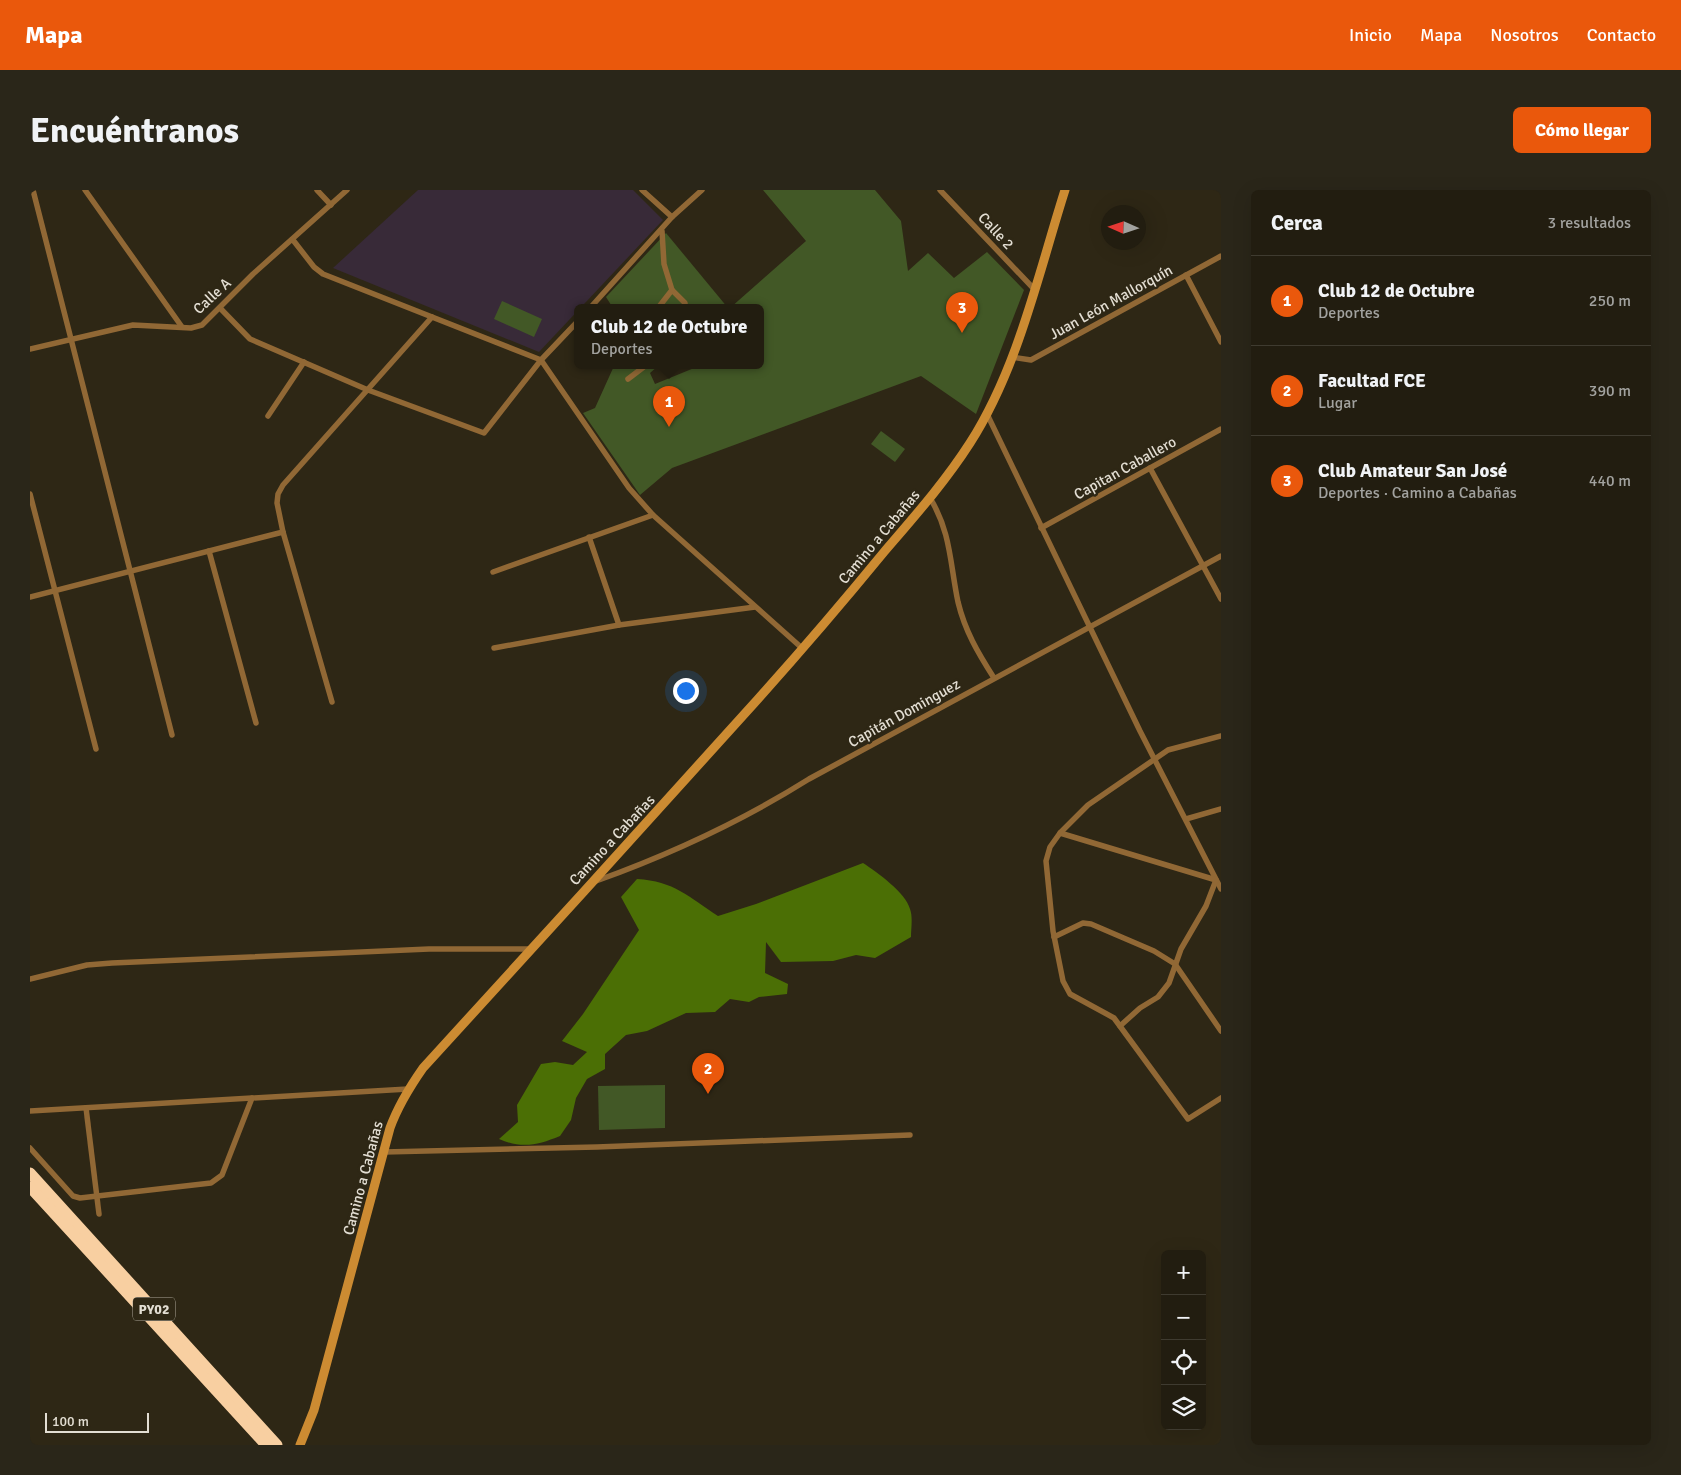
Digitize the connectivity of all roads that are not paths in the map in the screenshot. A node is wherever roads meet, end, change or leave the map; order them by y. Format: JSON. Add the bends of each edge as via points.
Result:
{"nodes":[{"id":1,"x":33,"y":190,"type":"edge"},
{"id":2,"x":85,"y":190,"type":"edge"},
{"id":3,"x":317,"y":190,"type":"edge"},
{"id":4,"x":347,"y":190,"type":"edge"},
{"id":5,"x":642,"y":190,"type":"edge"},
{"id":6,"x":702,"y":190,"type":"edge"},
{"id":7,"x":940,"y":190,"type":"edge"},
{"id":8,"x":1065,"y":190,"type":"edge"},
{"id":9,"x":331,"y":205,"type":"junction"},
{"id":10,"x":672,"y":217,"type":"junction"},
{"id":11,"x":662,"y":231,"type":"junction"},
{"id":12,"x":293,"y":240,"type":"junction"},
{"id":13,"x":1221,"y":256,"type":"edge"},
{"id":14,"x":1186,"y":275,"type":"junction"},
{"id":15,"x":672,"y":290,"type":"junction"},
{"id":16,"x":1033,"y":293,"type":"junction"},
{"id":17,"x":594,"y":304,"type":"edge"},
{"id":18,"x":661,"y":304,"type":"edge"},
{"id":19,"x":685,"y":304,"type":"edge"},
{"id":20,"x":220,"y":308,"type":"junction"},
{"id":21,"x":432,"y":317,"type":"junction"},
{"id":22,"x":574,"y":325,"type":"edge"},
{"id":23,"x":182,"y":327,"type":"junction"},
{"id":24,"x":69,"y":339,"type":"junction"},
{"id":25,"x":1221,"y":342,"type":"edge"},
{"id":26,"x":30,"y":349,"type":"edge"},
{"id":27,"x":1012,"y":357,"type":"junction"},
{"id":28,"x":541,"y":360,"type":"junction"},
{"id":29,"x":304,"y":362,"type":"junction"},
{"id":30,"x":641,"y":369,"type":"edge"},
{"id":31,"x":628,"y":379,"type":"dead end"},
{"id":32,"x":368,"y":390,"type":"junction"},
{"id":33,"x":986,"y":414,"type":"junction"},
{"id":34,"x":268,"y":416,"type":"dead end"},
{"id":35,"x":1221,"y":429,"type":"edge"},
{"id":36,"x":1150,"y":468,"type":"junction"},
{"id":37,"x":30,"y":494,"type":"edge"},
{"id":38,"x":930,"y":498,"type":"junction"},
{"id":39,"x":32,"y":514,"type":"edge"},
{"id":40,"x":653,"y":514,"type":"junction"},
{"id":41,"x":1040,"y":528,"type":"junction"},
{"id":42,"x":283,"y":532,"type":"junction"},
{"id":43,"x":589,"y":538,"type":"junction"},
{"id":44,"x":209,"y":551,"type":"junction"},
{"id":45,"x":1221,"y":556,"type":"edge"},
{"id":46,"x":1204,"y":566,"type":"junction"},
{"id":47,"x":129,"y":571,"type":"junction"},
{"id":48,"x":493,"y":572,"type":"dead end"},
{"id":49,"x":55,"y":590,"type":"junction"},
{"id":50,"x":30,"y":597,"type":"edge"},
{"id":51,"x":1221,"y":599,"type":"edge"},
{"id":52,"x":755,"y":607,"type":"junction"},
{"id":53,"x":619,"y":626,"type":"junction"},
{"id":54,"x":1089,"y":626,"type":"junction"},
{"id":55,"x":494,"y":648,"type":"dead end"},
{"id":56,"x":803,"y":649,"type":"junction"},
{"id":57,"x":994,"y":678,"type":"junction"},
{"id":58,"x":332,"y":702,"type":"dead end"},
{"id":59,"x":256,"y":723,"type":"dead end"},
{"id":60,"x":172,"y":735,"type":"dead end"},
{"id":61,"x":1221,"y":736,"type":"edge"},
{"id":62,"x":96,"y":749,"type":"dead end"},
{"id":63,"x":1154,"y":758,"type":"junction"},
{"id":64,"x":1221,"y":809,"type":"edge"},
{"id":65,"x":1186,"y":819,"type":"junction"},
{"id":66,"x":1060,"y":833,"type":"junction"},
{"id":67,"x":1216,"y":880,"type":"junction"},
{"id":68,"x":594,"y":882,"type":"junction"},
{"id":69,"x":1221,"y":888,"type":"edge"},
{"id":70,"x":1054,"y":937,"type":"junction"},
{"id":71,"x":529,"y":949,"type":"junction"},
{"id":72,"x":1175,"y":964,"type":"junction"},
{"id":73,"x":30,"y":979,"type":"edge"},
{"id":74,"x":1120,"y":1026,"type":"junction"},
{"id":75,"x":1221,"y":1031,"type":"edge"},
{"id":76,"x":408,"y":1089,"type":"junction"},
{"id":77,"x":252,"y":1098,"type":"junction"},
{"id":78,"x":1221,"y":1098,"type":"edge"},
{"id":79,"x":86,"y":1108,"type":"junction"},
{"id":80,"x":30,"y":1111,"type":"edge"},
{"id":81,"x":910,"y":1135,"type":"dead end"},
{"id":82,"x":30,"y":1148,"type":"edge"},
{"id":83,"x":384,"y":1152,"type":"junction"},
{"id":84,"x":30,"y":1173,"type":"edge"},
{"id":85,"x":30,"y":1187,"type":"edge"},
{"id":86,"x":96,"y":1196,"type":"junction"},
{"id":87,"x":99,"y":1214,"type":"dead end"},
{"id":88,"x":266,"y":1445,"type":"edge"},
{"id":89,"x":277,"y":1445,"type":"edge"},
{"id":90,"x":300,"y":1445,"type":"edge"}],
"edges":[{"from":1,"to":24,"type":"street"},
{"from":2,"to":23,"type":"street"},
{"from":3,"to":9,"type":"street"},
{"from":4,"to":9,"type":"street","name":"Calle A"},
{"from":5,"to":10,"type":"street"},
{"from":6,"to":10,"type":"street"},
{"from":7,"to":16,"type":"street","name":"Calle 2"},
{"from":8,"to":16,"type":"street","name":"Camino a Cabañas"},
{"from":9,"to":12,"type":"street","name":"Calle A"},
{"from":10,"to":11,"type":"street"},
{"from":11,"to":15,"type":"street","via":[[664,264]]},
{"from":11,"to":17,"type":"street"},
{"from":12,"to":20,"type":"street","name":"Calle A"},
{"from":12,"to":21,"type":"street","via":[[323,274]]},
{"from":13,"to":14,"type":"street","name":"Juan León Mallorquín"},
{"from":14,"to":25,"type":"street"},
{"from":14,"to":27,"type":"street","name":"Juan León Mallorquín","via":[[1031,360]]},
{"from":15,"to":18,"type":"street"},
{"from":15,"to":19,"type":"street"},
{"from":16,"to":27,"type":"street","name":"Camino a Cabañas"},
{"from":20,"to":23,"type":"street","name":"Calle A","via":[[202,325]]},
{"from":20,"to":29,"type":"street","via":[[250,339]]},
{"from":21,"to":28,"type":"street"},
{"from":21,"to":32,"type":"street"},
{"from":22,"to":28,"type":"street"},
{"from":23,"to":24,"type":"street","name":"Calle A","via":[[133,325]]},
{"from":24,"to":26,"type":"street","name":"Calle A"},
{"from":24,"to":47,"type":"street"},
{"from":27,"to":33,"type":"street","name":"Camino a Cabañas"},
{"from":28,"to":32,"type":"street","via":[[484,433]]},
{"from":28,"to":40,"type":"street","via":[[629,488]]},
{"from":29,"to":32,"type":"street"},
{"from":29,"to":34,"type":"street"},
{"from":30,"to":31,"type":"street"},
{"from":32,"to":42,"type":"street","via":[[283,485],[277,503]]},
{"from":33,"to":38,"type":"street","name":"Camino a Cabañas","via":[[970,443]]},
{"from":33,"to":41,"type":"street"},
{"from":35,"to":36,"type":"street","name":"Capitan Caballero"},
{"from":36,"to":41,"type":"street","name":"Capitan Caballero"},
{"from":36,"to":46,"type":"street"},
{"from":37,"to":39,"type":"street"},
{"from":38,"to":56,"type":"street","name":"Camino a Cabañas"},
{"from":38,"to":57,"type":"street","via":[[944,523],[958,602],[970,640]]},
{"from":39,"to":49,"type":"street"},
{"from":40,"to":43,"type":"street"},
{"from":40,"to":52,"type":"street"},
{"from":41,"to":54,"type":"street"},
{"from":42,"to":44,"type":"street"},
{"from":42,"to":58,"type":"street"},
{"from":43,"to":48,"type":"street"},
{"from":43,"to":53,"type":"street"},
{"from":44,"to":47,"type":"street"},
{"from":44,"to":59,"type":"street"},
{"from":45,"to":46,"type":"street","name":"Capitán Dominguez"},
{"from":46,"to":51,"type":"street"},
{"from":46,"to":54,"type":"street","name":"Capitán Dominguez"},
{"from":47,"to":49,"type":"street"},
{"from":47,"to":60,"type":"street"},
{"from":49,"to":50,"type":"street"},
{"from":49,"to":62,"type":"street"},
{"from":52,"to":53,"type":"street"},
{"from":52,"to":56,"type":"street"},
{"from":53,"to":55,"type":"street"},
{"from":54,"to":57,"type":"street","name":"Capitán Dominguez"},
{"from":54,"to":63,"type":"street"},
{"from":56,"to":68,"type":"street","name":"Camino a Cabañas"},
{"from":57,"to":68,"type":"street","name":"Capitán Dominguez","via":[[766,806],[702,838]]},
{"from":61,"to":63,"type":"street","via":[[1168,750]]},
{"from":63,"to":65,"type":"street"},
{"from":63,"to":66,"type":"street","via":[[1088,804]]},
{"from":64,"to":65,"type":"street"},
{"from":65,"to":67,"type":"street"},
{"from":66,"to":67,"type":"street"},
{"from":66,"to":70,"type":"street","via":[[1050,847],[1046,861]]},
{"from":67,"to":69,"type":"street"},
{"from":67,"to":72,"type":"street"},
{"from":68,"to":71,"type":"street","name":"Camino a Cabañas"},
{"from":70,"to":72,"type":"street","via":[[1083,923],[1091,924],[1154,951]]},
{"from":70,"to":74,"type":"street","via":[[1063,981],[1070,994],[1114,1018]]},
{"from":71,"to":73,"type":"street","via":[[429,949],[112,964],[86,966]]},
{"from":71,"to":76,"type":"street","name":"Camino a Cabañas"},
{"from":72,"to":74,"type":"street","via":[[1169,983],[1158,996]]},
{"from":72,"to":75,"type":"street"},
{"from":74,"to":78,"type":"street","via":[[1188,1120]]},
{"from":76,"to":77,"type":"street"},
{"from":76,"to":83,"type":"street","name":"Camino a Cabañas","via":[[397,1108]]},
{"from":77,"to":79,"type":"street"},
{"from":77,"to":86,"type":"street","via":[[222,1175],[216,1181]]},
{"from":79,"to":80,"type":"street"},
{"from":79,"to":86,"type":"street"},
{"from":81,"to":83,"type":"street"},
{"from":82,"to":86,"type":"street","via":[[73,1196]]},
{"from":83,"to":90,"type":"street","name":"Camino a Cabañas","via":[[314,1410]]},
{"from":84,"to":89,"type":"highway","number":"PY02"},
{"from":85,"to":88,"type":"highway","number":"PY02"},
{"from":86,"to":87,"type":"street"}]}
